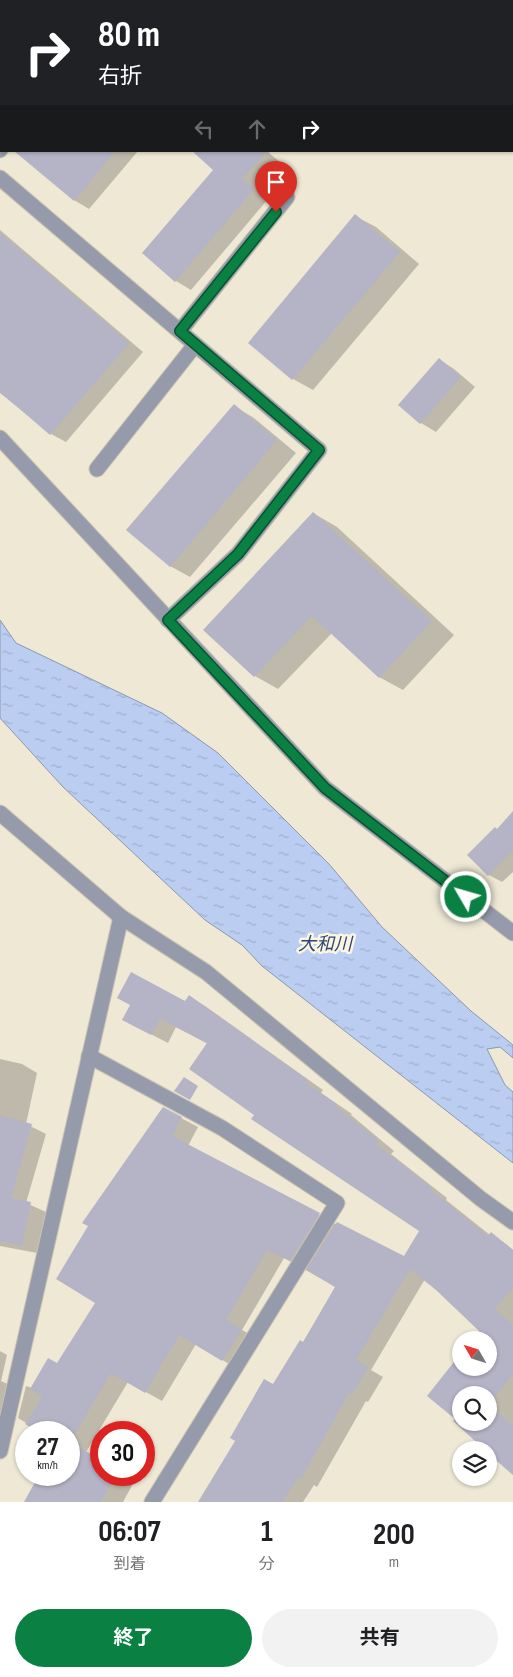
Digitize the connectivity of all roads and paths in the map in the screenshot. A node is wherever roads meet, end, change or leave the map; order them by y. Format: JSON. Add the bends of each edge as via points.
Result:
{"nodes":[{"id":1,"x":0,"y":178,"type":"edge"},
{"id":2,"x":288,"y":197,"type":"dead end"},
{"id":3,"x":180,"y":331,"type":"junction"},
{"id":4,"x":195,"y":344,"type":"junction"},
{"id":5,"x":0,"y":438,"type":"edge"},
{"id":6,"x":97,"y":469,"type":"dead end"},
{"id":7,"x":168,"y":620,"type":"junction"},
{"id":8,"x":0,"y":813,"type":"edge"},
{"id":9,"x":121,"y":917,"type":"junction"},
{"id":10,"x":513,"y":933,"type":"edge"},
{"id":11,"x":89,"y":1056,"type":"junction"},
{"id":12,"x":513,"y":1222,"type":"edge"},
{"id":13,"x":0,"y":1450,"type":"edge"},
{"id":14,"x":152,"y":1502,"type":"edge"}],
"edges":[{"from":1,"to":3,"type":"street"},
{"from":2,"to":3,"type":"street"},
{"from":3,"to":4,"type":"street"},
{"from":4,"to":6,"type":"street"},
{"from":4,"to":7,"type":"street","via":[[319,450],[238,554]]},
{"from":5,"to":7,"type":"street"},
{"from":7,"to":10,"type":"street","via":[[325,788]]},
{"from":8,"to":9,"type":"street"},
{"from":9,"to":11,"type":"street"},
{"from":9,"to":12,"type":"street","via":[[206,972]]},
{"from":11,"to":13,"type":"street"},
{"from":11,"to":14,"type":"street","via":[[222,1128],[337,1203]]}]}
